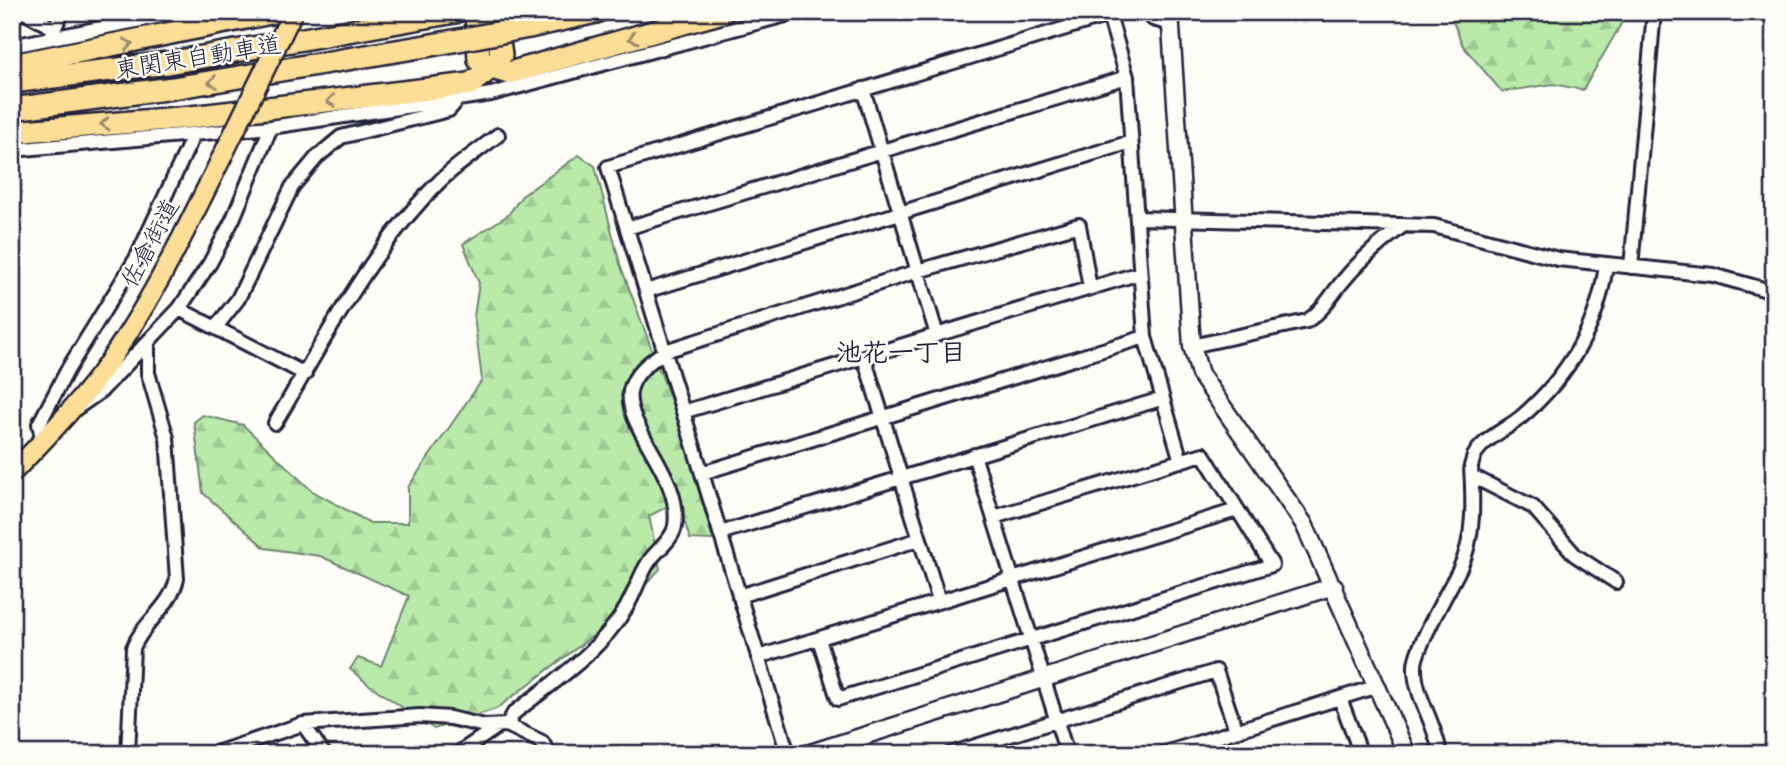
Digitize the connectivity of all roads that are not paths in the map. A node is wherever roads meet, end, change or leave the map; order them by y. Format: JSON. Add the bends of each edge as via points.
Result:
{"nodes":[{"id":1,"x":24,"y":12,"type":"edge"},
{"id":2,"x":62,"y":12,"type":"edge"},
{"id":3,"x":180,"y":12,"type":"edge"},
{"id":4,"x":276,"y":12,"type":"edge"},
{"id":5,"x":293,"y":12,"type":"edge"},
{"id":6,"x":455,"y":12,"type":"edge"},
{"id":7,"x":476,"y":12,"type":"edge"},
{"id":8,"x":495,"y":12,"type":"edge"},
{"id":9,"x":596,"y":12,"type":"edge"},
{"id":10,"x":723,"y":12,"type":"edge"},
{"id":11,"x":797,"y":12,"type":"edge"},
{"id":12,"x":1148,"y":12,"type":"edge"},
{"id":13,"x":1654,"y":12,"type":"edge"},
{"id":14,"x":1170,"y":18,"type":"edge"},
{"id":15,"x":52,"y":33,"type":"junction"},
{"id":16,"x":12,"y":46,"type":"edge"},
{"id":17,"x":12,"y":65,"type":"edge"},
{"id":18,"x":491,"y":68,"type":"junction"},
{"id":19,"x":1126,"y":77,"type":"junction"},
{"id":20,"x":12,"y":82,"type":"edge"},
{"id":21,"x":863,"y":89,"type":"junction"},
{"id":22,"x":458,"y":98,"type":"junction"},
{"id":23,"x":12,"y":109,"type":"edge"},
{"id":24,"x":271,"y":127,"type":"junction"},
{"id":25,"x":12,"y":132,"type":"edge"},
{"id":26,"x":498,"y":135,"type":"dead end"},
{"id":27,"x":194,"y":136,"type":"junction"},
{"id":28,"x":1131,"y":142,"type":"junction"},
{"id":29,"x":12,"y":150,"type":"edge"},
{"id":30,"x":881,"y":150,"type":"junction"},
{"id":31,"x":900,"y":211,"type":"junction"},
{"id":32,"x":1183,"y":217,"type":"junction"},
{"id":33,"x":1137,"y":218,"type":"junction"},
{"id":34,"x":1404,"y":225,"type":"junction"},
{"id":35,"x":627,"y":228,"type":"junction"},
{"id":36,"x":1606,"y":265,"type":"junction"},
{"id":37,"x":1630,"y":267,"type":"junction"},
{"id":38,"x":918,"y":271,"type":"junction"},
{"id":39,"x":1140,"y":273,"type":"junction"},
{"id":40,"x":1090,"y":288,"type":"junction"},
{"id":41,"x":646,"y":291,"type":"junction"},
{"id":42,"x":1774,"y":292,"type":"edge"},
{"id":43,"x":179,"y":309,"type":"junction"},
{"id":44,"x":216,"y":327,"type":"junction"},
{"id":45,"x":937,"y":335,"type":"junction"},
{"id":46,"x":1145,"y":337,"type":"junction"},
{"id":47,"x":148,"y":344,"type":"junction"},
{"id":48,"x":1192,"y":346,"type":"junction"},
{"id":49,"x":664,"y":351,"type":"junction"},
{"id":50,"x":864,"y":357,"type":"junction"},
{"id":51,"x":304,"y":374,"type":"junction"},
{"id":52,"x":1161,"y":399,"type":"junction"},
{"id":53,"x":71,"y":411,"type":"junction"},
{"id":54,"x":683,"y":412,"type":"junction"},
{"id":55,"x":883,"y":417,"type":"junction"},
{"id":56,"x":275,"y":423,"type":"dead end"},
{"id":57,"x":43,"y":442,"type":"junction"},
{"id":58,"x":974,"y":456,"type":"junction"},
{"id":59,"x":1181,"y":461,"type":"junction"},
{"id":60,"x":702,"y":472,"type":"junction"},
{"id":61,"x":12,"y":473,"type":"edge"},
{"id":62,"x":1472,"y":476,"type":"junction"},
{"id":63,"x":901,"y":478,"type":"junction"},
{"id":64,"x":1237,"y":510,"type":"junction"},
{"id":65,"x":994,"y":517,"type":"junction"},
{"id":66,"x":720,"y":533,"type":"junction"},
{"id":67,"x":920,"y":539,"type":"junction"},
{"id":68,"x":1013,"y":579,"type":"junction"},
{"id":69,"x":1616,"y":582,"type":"dead end"},
{"id":70,"x":1334,"y":586,"type":"junction"},
{"id":71,"x":739,"y":596,"type":"junction"},
{"id":72,"x":939,"y":601,"type":"junction"},
{"id":73,"x":819,"y":639,"type":"junction"},
{"id":74,"x":1032,"y":640,"type":"junction"},
{"id":75,"x":758,"y":657,"type":"junction"},
{"id":76,"x":1044,"y":678,"type":"junction"},
{"id":77,"x":1378,"y":686,"type":"junction"},
{"id":78,"x":1340,"y":698,"type":"junction"},
{"id":79,"x":1057,"y":719,"type":"junction"},
{"id":80,"x":303,"y":724,"type":"junction"},
{"id":81,"x":503,"y":725,"type":"junction"},
{"id":82,"x":1236,"y":730,"type":"junction"},
{"id":83,"x":321,"y":753,"type":"edge"},
{"id":84,"x":128,"y":754,"type":"edge"},
{"id":85,"x":213,"y":754,"type":"edge"},
{"id":86,"x":457,"y":754,"type":"edge"},
{"id":87,"x":549,"y":754,"type":"edge"},
{"id":88,"x":788,"y":754,"type":"edge"},
{"id":89,"x":807,"y":754,"type":"edge"},
{"id":90,"x":950,"y":754,"type":"edge"},
{"id":91,"x":1067,"y":754,"type":"edge"},
{"id":92,"x":1162,"y":754,"type":"edge"},
{"id":93,"x":1361,"y":754,"type":"edge"},
{"id":94,"x":1407,"y":754,"type":"edge"},
{"id":95,"x":1440,"y":754,"type":"edge"}],
"edges":[{"from":1,"to":15,"type":"street"},
{"from":2,"to":15,"type":"street"},
{"from":3,"to":15,"type":"street"},
{"from":17,"to":4,"type":"highway","one_way":true},
{"from":5,"to":53,"type":"main road","name":"佐倉街道","bridge":true,"via":[[170,260],[130,329]]},
{"from":6,"to":20,"type":"highway","name":"東関東自動車道","via":[[181,61]]},
{"from":7,"to":18,"type":"highway","via":[[479,60]]},
{"from":8,"to":18,"type":"highway","via":[[501,55]]},
{"from":9,"to":23,"type":"highway","name":"東関東自動車道","one_way":true,"bridge":true,"via":[[426,46]]},
{"from":10,"to":18,"type":"highway","one_way":true,"via":[[509,73]]},
{"from":11,"to":22,"type":"street","via":[[491,94]]},
{"from":12,"to":14,"type":"street","via":[[1153,19]]},
{"from":13,"to":37,"type":"street"},
{"from":14,"to":32,"type":"street"},
{"from":15,"to":16,"type":"street"},
{"from":18,"to":25,"type":"highway","one_way":true,"via":[[470,84],[191,117]]},
{"from":19,"to":21,"type":"street","via":[[1109,15]]},
{"from":19,"to":28,"type":"street"},
{"from":19,"to":30,"type":"street"},
{"from":21,"to":30,"type":"street"},
{"from":21,"to":35,"type":"street","via":[[608,167]]},
{"from":22,"to":24,"type":"street"},
{"from":22,"to":44,"type":"street","via":[[449,110],[341,137],[317,158],[292,187],[239,299]]},
{"from":24,"to":27,"type":"street"},
{"from":24,"to":43,"type":"street","via":[[233,219]]},
{"from":26,"to":51,"type":"street","via":[[440,181],[411,212],[381,251]]},
{"from":27,"to":29,"type":"street"},
{"from":27,"to":57,"type":"street","via":[[137,257],[39,424]]},
{"from":28,"to":31,"type":"street"},
{"from":28,"to":33,"type":"street"},
{"from":30,"to":31,"type":"street"},
{"from":30,"to":35,"type":"street"},
{"from":31,"to":38,"type":"street"},
{"from":31,"to":41,"type":"street"},
{"from":32,"to":33,"type":"street"},
{"from":32,"to":34,"type":"street"},
{"from":32,"to":48,"type":"street"},
{"from":33,"to":39,"type":"street"},
{"from":34,"to":36,"type":"street","via":[[1434,226],[1558,259]]},
{"from":34,"to":48,"type":"street","via":[[1366,254],[1322,311],[1307,321]]},
{"from":35,"to":41,"type":"street"},
{"from":36,"to":37,"type":"street"},
{"from":36,"to":62,"type":"street","via":[[1602,297],[1588,333],[1551,389],[1476,450]]},
{"from":37,"to":42,"type":"street","via":[[1713,275]]},
{"from":38,"to":40,"type":"street","via":[[1079,225]]},
{"from":38,"to":45,"type":"street"},
{"from":38,"to":49,"type":"street"},
{"from":39,"to":40,"type":"street"},
{"from":39,"to":46,"type":"street"},
{"from":40,"to":45,"type":"street"},
{"from":41,"to":49,"type":"street"},
{"from":43,"to":44,"type":"street"},
{"from":43,"to":47,"type":"street"},
{"from":44,"to":51,"type":"street"},
{"from":45,"to":50,"type":"street"},
{"from":46,"to":52,"type":"street"},
{"from":46,"to":55,"type":"street"},
{"from":47,"to":53,"type":"street","via":[[101,391]]},
{"from":47,"to":84,"type":"street","via":[[148,373],[167,438],[177,579],[174,591],[151,624],[139,632],[133,648]]},
{"from":48,"to":70,"type":"street","via":[[1200,374],[1304,524]]},
{"from":49,"to":54,"type":"street"},
{"from":49,"to":81,"type":"street","via":[[641,370],[630,391],[635,416],[668,479],[675,529],[649,561],[626,609],[605,636]]},
{"from":50,"to":54,"type":"street"},
{"from":50,"to":55,"type":"street"},
{"from":51,"to":56,"type":"street"},
{"from":52,"to":58,"type":"street"},
{"from":52,"to":59,"type":"street"},
{"from":53,"to":57,"type":"main road","name":"佐倉街道"},
{"from":54,"to":60,"type":"street"},
{"from":55,"to":60,"type":"street"},
{"from":55,"to":63,"type":"street"},
{"from":57,"to":61,"type":"main road","name":"佐倉街道"},
{"from":58,"to":63,"type":"street"},
{"from":58,"to":65,"type":"street"},
{"from":59,"to":64,"type":"street","via":[[1203,454]]},
{"from":59,"to":65,"type":"street"},
{"from":60,"to":66,"type":"street"},
{"from":62,"to":69,"type":"street","via":[[1533,507],[1575,555]]},
{"from":62,"to":95,"type":"street","via":[[1471,530],[1461,567],[1414,663]]},
{"from":63,"to":66,"type":"street"},
{"from":63,"to":67,"type":"street"},
{"from":64,"to":68,"type":"street"},
{"from":64,"to":74,"type":"street","via":[[1272,565]]},
{"from":65,"to":68,"type":"street"},
{"from":66,"to":71,"type":"street"},
{"from":67,"to":71,"type":"street"},
{"from":67,"to":72,"type":"street"},
{"from":68,"to":72,"type":"street"},
{"from":68,"to":74,"type":"street"},
{"from":70,"to":76,"type":"street"},
{"from":70,"to":77,"type":"street"},
{"from":71,"to":75,"type":"street"},
{"from":72,"to":73,"type":"street"},
{"from":73,"to":74,"type":"street","via":[[838,699]]},
{"from":73,"to":75,"type":"street"},
{"from":74,"to":76,"type":"street"},
{"from":75,"to":88,"type":"street"},
{"from":76,"to":79,"type":"street"},
{"from":76,"to":89,"type":"street"},
{"from":77,"to":78,"type":"street"},
{"from":77,"to":94,"type":"street"},
{"from":78,"to":82,"type":"street"},
{"from":78,"to":93,"type":"street"},
{"from":79,"to":82,"type":"street","via":[[1216,671]]},
{"from":79,"to":90,"type":"street"},
{"from":79,"to":91,"type":"street"},
{"from":80,"to":81,"type":"street","via":[[420,716]]},
{"from":80,"to":83,"type":"street"},
{"from":80,"to":85,"type":"street"},
{"from":81,"to":86,"type":"street"},
{"from":81,"to":87,"type":"street","via":[[542,742]]},
{"from":82,"to":92,"type":"street"}]}
